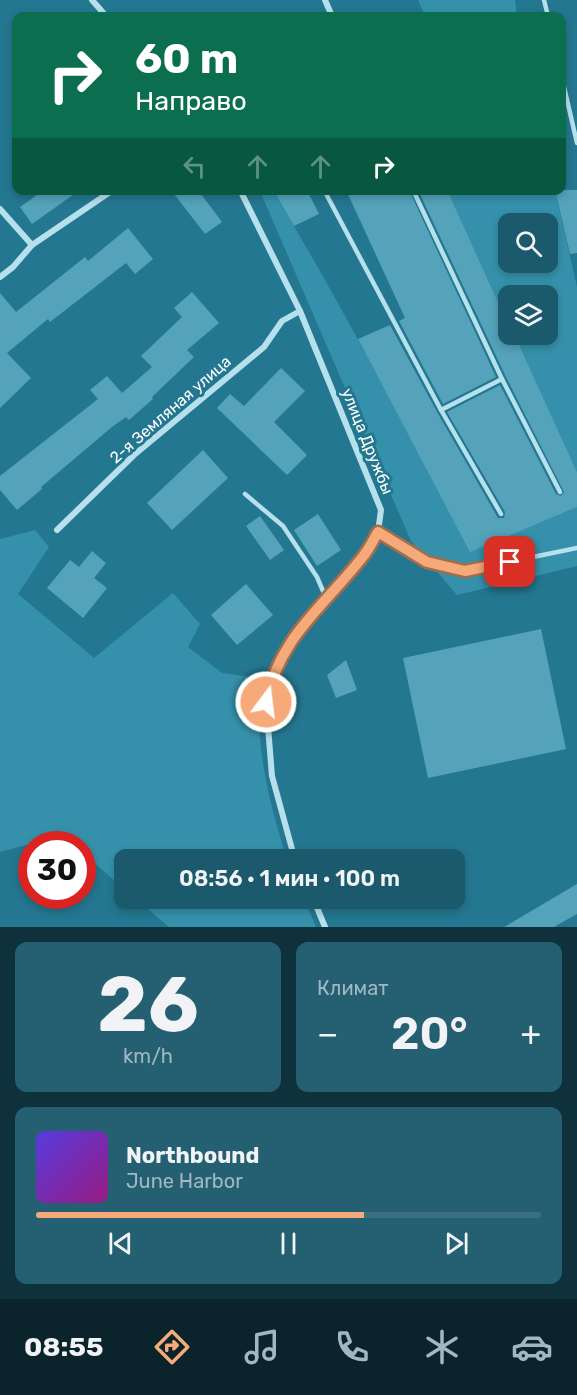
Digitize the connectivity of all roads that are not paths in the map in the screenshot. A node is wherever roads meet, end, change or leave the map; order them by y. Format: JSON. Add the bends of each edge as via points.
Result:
{"nodes":[{"id":1,"x":92,"y":0,"type":"edge"},
{"id":2,"x":102,"y":12,"type":"edge"},
{"id":3,"x":566,"y":96,"type":"edge"},
{"id":4,"x":577,"y":143,"type":"edge"},
{"id":5,"x":106,"y":195,"type":"edge"},
{"id":6,"x":242,"y":195,"type":"edge"},
{"id":7,"x":327,"y":195,"type":"edge"},
{"id":8,"x":415,"y":195,"type":"edge"},
{"id":9,"x":0,"y":209,"type":"edge"},
{"id":10,"x":32,"y":245,"type":"junction"},
{"id":11,"x":0,"y":278,"type":"edge"},
{"id":12,"x":300,"y":310,"type":"junction"},
{"id":13,"x":502,"y":379,"type":"junction"},
{"id":14,"x":441,"y":410,"type":"junction"},
{"id":15,"x":560,"y":492,"type":"dead end"},
{"id":16,"x":245,"y":494,"type":"dead end"},
{"id":17,"x":501,"y":514,"type":"dead end"},
{"id":18,"x":57,"y":530,"type":"dead end"},
{"id":19,"x":378,"y":532,"type":"junction"},
{"id":20,"x":577,"y":548,"type":"edge"},
{"id":21,"x":326,"y":598,"type":"junction"},
{"id":22,"x":292,"y":849,"type":"edge"},
{"id":23,"x":318,"y":909,"type":"edge"},
{"id":24,"x":325,"y":927,"type":"edge"}],
"edges":[{"from":1,"to":2,"type":"street"},
{"from":3,"to":4,"type":"lane"},
{"from":5,"to":10,"type":"street"},
{"from":6,"to":12,"type":"street","name":"улица Дружбы"},
{"from":7,"to":14,"type":"lane"},
{"from":8,"to":13,"type":"lane"},
{"from":9,"to":10,"type":"street"},
{"from":10,"to":11,"type":"street"},
{"from":12,"to":18,"type":"street","name":"2-я Земляная улица","via":[[282,321],[264,347],[134,455]]},
{"from":12,"to":19,"type":"street","name":"улица Дружбы","via":[[381,510]]},
{"from":13,"to":14,"type":"lane"},
{"from":13,"to":15,"type":"lane"},
{"from":14,"to":17,"type":"lane"},
{"from":16,"to":21,"type":"lane","via":[[283,526],[317,577]]},
{"from":19,"to":20,"type":"lane","via":[[427,562],[465,571]]},
{"from":19,"to":21,"type":"street","via":[[362,558]]},
{"from":21,"to":22,"type":"street","via":[[289,642],[269,684],[266,702],[272,776]]},
{"from":23,"to":24,"type":"street"}]}
